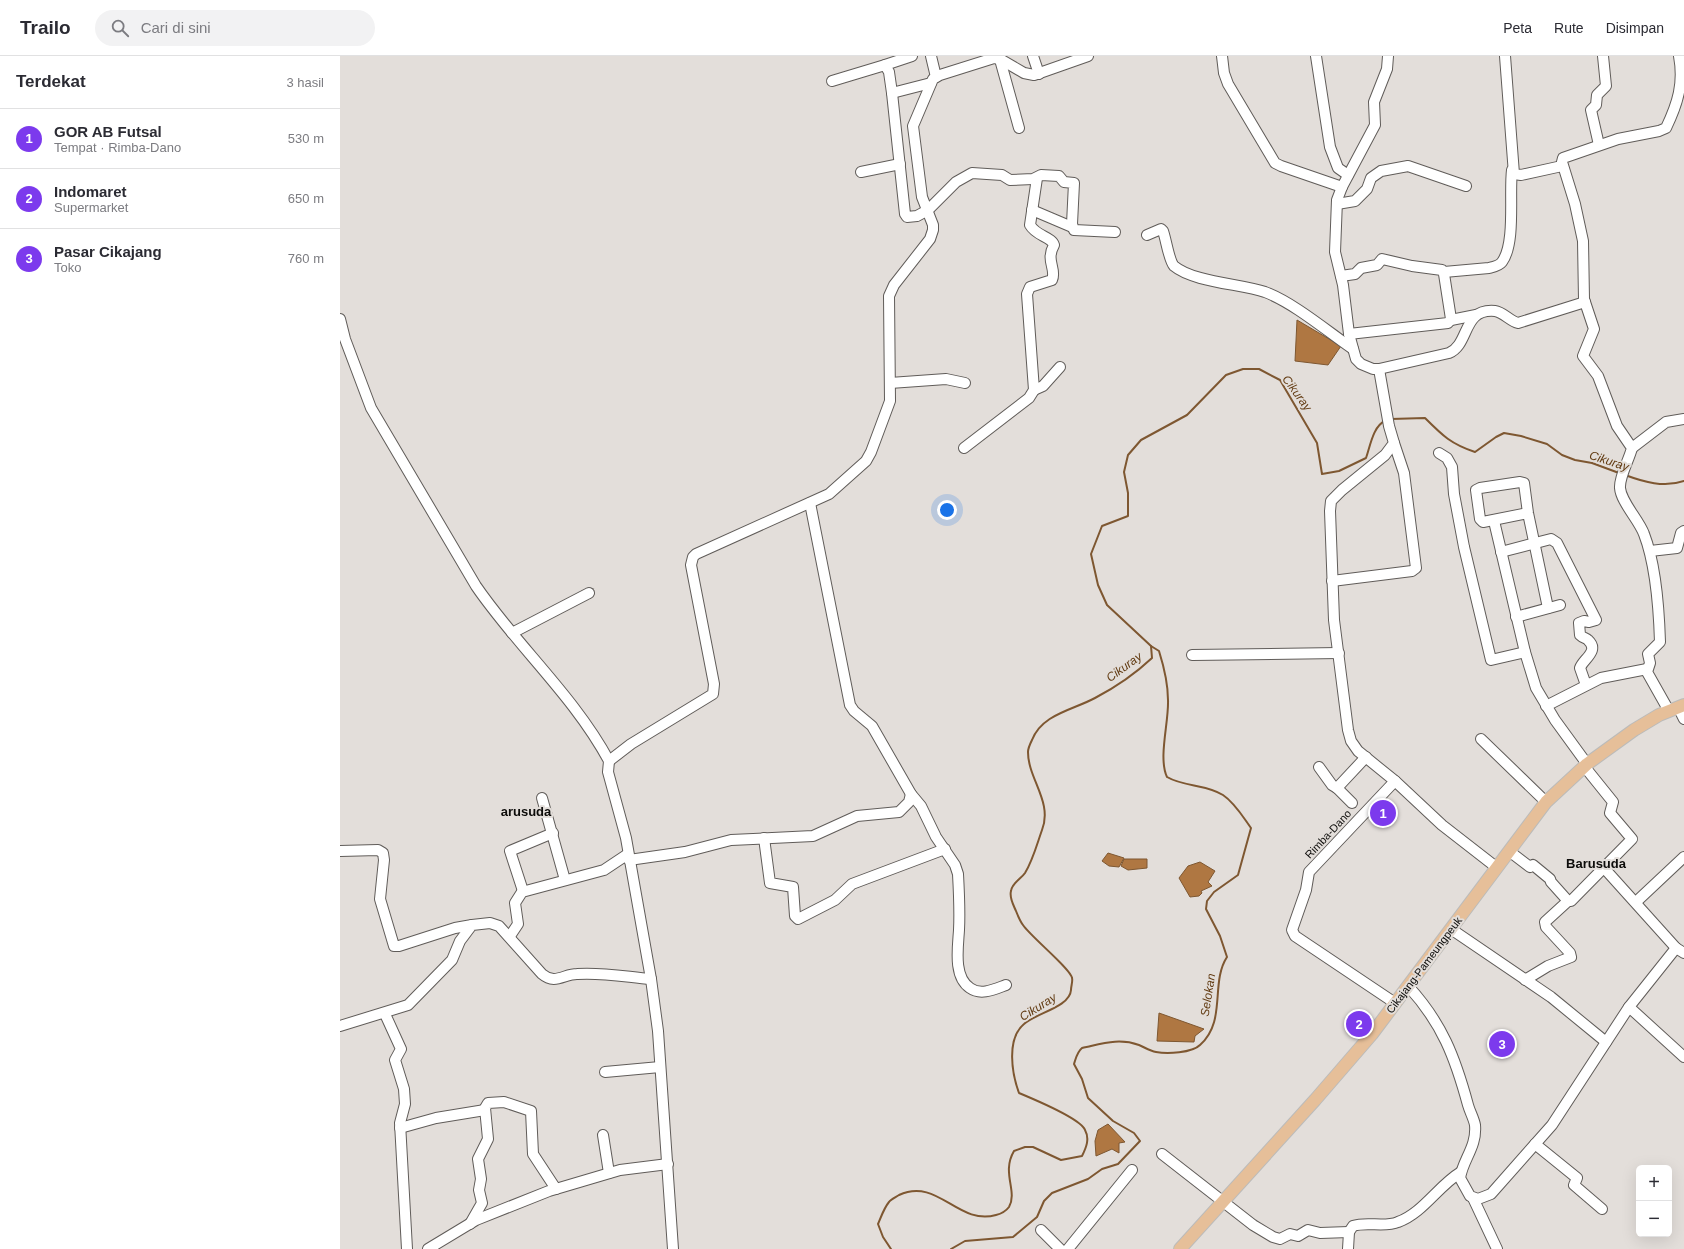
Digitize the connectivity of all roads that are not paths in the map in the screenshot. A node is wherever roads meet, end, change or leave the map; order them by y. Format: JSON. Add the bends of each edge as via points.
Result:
{"nodes":[{"id":1,"x":912,"y":56,"type":"edge"},
{"id":2,"x":931,"y":56,"type":"edge"},
{"id":3,"x":1033,"y":56,"type":"edge"},
{"id":4,"x":1088,"y":56,"type":"edge"},
{"id":5,"x":1222,"y":56,"type":"edge"},
{"id":6,"x":1316,"y":56,"type":"edge"},
{"id":7,"x":1388,"y":56,"type":"edge"},
{"id":8,"x":1505,"y":56,"type":"edge"},
{"id":9,"x":1603,"y":56,"type":"edge"},
{"id":10,"x":1679,"y":56,"type":"edge"},
{"id":11,"x":1000,"y":57,"type":"edge"},
{"id":12,"x":885,"y":65,"type":"junction"},
{"id":13,"x":1039,"y":74,"type":"junction"},
{"id":14,"x":933,"y":80,"type":"junction"},
{"id":15,"x":832,"y":81,"type":"dead end"},
{"id":16,"x":892,"y":93,"type":"junction"},
{"id":17,"x":1019,"y":128,"type":"dead end"},
{"id":18,"x":1599,"y":145,"type":"junction"},
{"id":19,"x":900,"y":164,"type":"junction"},
{"id":20,"x":1562,"y":166,"type":"junction"},
{"id":21,"x":1512,"y":170,"type":"junction"},
{"id":22,"x":861,"y":172,"type":"dead end"},
{"id":23,"x":1348,"y":175,"type":"junction"},
{"id":24,"x":1037,"y":178,"type":"junction"},
{"id":25,"x":1466,"y":186,"type":"dead end"},
{"id":26,"x":1342,"y":187,"type":"junction"},
{"id":27,"x":1337,"y":204,"type":"junction"},
{"id":28,"x":928,"y":210,"type":"junction"},
{"id":29,"x":1032,"y":210,"type":"junction"},
{"id":30,"x":1072,"y":227,"type":"junction"},
{"id":31,"x":1115,"y":232,"type":"dead end"},
{"id":32,"x":1147,"y":235,"type":"dead end"},
{"id":33,"x":1444,"y":272,"type":"junction"},
{"id":34,"x":1341,"y":276,"type":"junction"},
{"id":35,"x":1585,"y":302,"type":"junction"},
{"id":36,"x":1476,"y":315,"type":"junction"},
{"id":37,"x":340,"y":319,"type":"edge"},
{"id":38,"x":1451,"y":320,"type":"junction"},
{"id":39,"x":1349,"y":334,"type":"junction"},
{"id":40,"x":1353,"y":349,"type":"junction"},
{"id":41,"x":1060,"y":367,"type":"dead end"},
{"id":42,"x":1379,"y":369,"type":"junction"},
{"id":43,"x":890,"y":383,"type":"junction"},
{"id":44,"x":965,"y":383,"type":"dead end"},
{"id":45,"x":1034,"y":390,"type":"junction"},
{"id":46,"x":1684,"y":419,"type":"edge"},
{"id":47,"x":1394,"y":444,"type":"junction"},
{"id":48,"x":964,"y":448,"type":"dead end"},
{"id":49,"x":1632,"y":448,"type":"junction"},
{"id":50,"x":1440,"y":453,"type":"dead end"},
{"id":51,"x":810,"y":503,"type":"junction"},
{"id":52,"x":1528,"y":513,"type":"junction"},
{"id":53,"x":1494,"y":521,"type":"junction"},
{"id":54,"x":1684,"y":531,"type":"edge"},
{"id":55,"x":1534,"y":543,"type":"junction"},
{"id":56,"x":1650,"y":551,"type":"junction"},
{"id":57,"x":1501,"y":552,"type":"junction"},
{"id":58,"x":1332,"y":581,"type":"junction"},
{"id":59,"x":589,"y":593,"type":"dead end"},
{"id":60,"x":1560,"y":604,"type":"dead end"},
{"id":61,"x":1548,"y":608,"type":"junction"},
{"id":62,"x":1516,"y":617,"type":"junction"},
{"id":63,"x":512,"y":632,"type":"junction"},
{"id":64,"x":1525,"y":652,"type":"junction"},
{"id":65,"x":1339,"y":653,"type":"junction"},
{"id":66,"x":1192,"y":655,"type":"dead end"},
{"id":67,"x":1647,"y":669,"type":"junction"},
{"id":68,"x":1586,"y":685,"type":"junction"},
{"id":69,"x":1546,"y":706,"type":"junction"},
{"id":70,"x":1677,"y":708,"type":"edge"},
{"id":71,"x":1684,"y":719,"type":"edge"},
{"id":72,"x":1481,"y":739,"type":"dead end"},
{"id":73,"x":1366,"y":757,"type":"junction"},
{"id":74,"x":609,"y":761,"type":"junction"},
{"id":75,"x":1585,"y":765,"type":"junction"},
{"id":76,"x":1319,"y":768,"type":"dead end"},
{"id":77,"x":1395,"y":781,"type":"junction"},
{"id":78,"x":1337,"y":788,"type":"junction"},
{"id":79,"x":911,"y":794,"type":"junction"},
{"id":80,"x":542,"y":798,"type":"dead end"},
{"id":81,"x":1546,"y":802,"type":"junction"},
{"id":82,"x":1352,"y":803,"type":"dead end"},
{"id":83,"x":552,"y":833,"type":"junction"},
{"id":84,"x":764,"y":838,"type":"junction"},
{"id":85,"x":945,"y":849,"type":"junction"},
{"id":86,"x":340,"y":851,"type":"edge"},
{"id":87,"x":1509,"y":851,"type":"junction"},
{"id":88,"x":629,"y":857,"type":"junction"},
{"id":89,"x":1684,"y":857,"type":"edge"},
{"id":90,"x":1496,"y":867,"type":"junction"},
{"id":91,"x":1604,"y":868,"type":"junction"},
{"id":92,"x":565,"y":880,"type":"junction"},
{"id":93,"x":523,"y":891,"type":"junction"},
{"id":94,"x":1568,"y":900,"type":"junction"},
{"id":95,"x":1636,"y":902,"type":"junction"},
{"id":96,"x":472,"y":925,"type":"junction"},
{"id":97,"x":1451,"y":929,"type":"junction"},
{"id":98,"x":510,"y":936,"type":"junction"},
{"id":99,"x":1681,"y":950,"type":"edge"},
{"id":100,"x":651,"y":979,"type":"junction"},
{"id":101,"x":1525,"y":980,"type":"junction"},
{"id":102,"x":1006,"y":985,"type":"dead end"},
{"id":103,"x":1408,"y":986,"type":"junction"},
{"id":104,"x":1395,"y":1003,"type":"junction"},
{"id":105,"x":1629,"y":1007,"type":"junction"},
{"id":106,"x":385,"y":1014,"type":"junction"},
{"id":107,"x":340,"y":1026,"type":"edge"},
{"id":108,"x":1606,"y":1042,"type":"junction"},
{"id":109,"x":1683,"y":1055,"type":"edge"},
{"id":110,"x":660,"y":1067,"type":"junction"},
{"id":111,"x":604,"y":1072,"type":"dead end"},
{"id":112,"x":485,"y":1110,"type":"junction"},
{"id":113,"x":400,"y":1128,"type":"junction"},
{"id":114,"x":603,"y":1135,"type":"dead end"},
{"id":115,"x":1535,"y":1144,"type":"junction"},
{"id":116,"x":1162,"y":1154,"type":"dead end"},
{"id":117,"x":668,"y":1164,"type":"junction"},
{"id":118,"x":1132,"y":1170,"type":"dead end"},
{"id":119,"x":1461,"y":1172,"type":"junction"},
{"id":120,"x":609,"y":1173,"type":"junction"},
{"id":121,"x":556,"y":1189,"type":"junction"},
{"id":122,"x":1473,"y":1198,"type":"junction"},
{"id":123,"x":1224,"y":1201,"type":"junction"},
{"id":124,"x":1602,"y":1209,"type":"dead end"},
{"id":125,"x":470,"y":1224,"type":"junction"},
{"id":126,"x":1041,"y":1230,"type":"dead end"},
{"id":127,"x":1349,"y":1232,"type":"junction"},
{"id":128,"x":407,"y":1249,"type":"edge"},
{"id":129,"x":428,"y":1249,"type":"edge"},
{"id":130,"x":673,"y":1249,"type":"edge"},
{"id":131,"x":1060,"y":1249,"type":"edge"},
{"id":132,"x":1068,"y":1249,"type":"edge"},
{"id":133,"x":1180,"y":1249,"type":"edge"},
{"id":134,"x":1348,"y":1249,"type":"edge"},
{"id":135,"x":1497,"y":1249,"type":"edge"}],
"edges":[{"from":1,"to":12,"type":"street"},
{"from":2,"to":14,"type":"street"},
{"from":3,"to":13,"type":"street"},
{"from":4,"to":13,"type":"street"},
{"from":5,"to":26,"type":"street","via":[[1228,84],[1275,163]]},
{"from":6,"to":23,"type":"street","via":[[1330,147],[1338,168]]},
{"from":7,"to":23,"type":"street","via":[[1387,69],[1374,102],[1375,125]]},
{"from":8,"to":21,"type":"street"},
{"from":9,"to":18,"type":"street","via":[[1606,86],[1597,95],[1596,105],[1591,110]]},
{"from":10,"to":18,"type":"street","via":[[1682,87],[1666,128]]},
{"from":11,"to":13,"type":"street","via":[[1024,73]]},
{"from":11,"to":14,"type":"street","via":[[987,58]]},
{"from":11,"to":17,"type":"street"},
{"from":12,"to":15,"type":"street"},
{"from":12,"to":16,"type":"street","via":[[889,72]]},
{"from":14,"to":16,"type":"street"},
{"from":14,"to":28,"type":"street","via":[[913,126],[922,197]]},
{"from":16,"to":19,"type":"street"},
{"from":18,"to":20,"type":"street","via":[[1563,158]]},
{"from":19,"to":22,"type":"street"},
{"from":19,"to":28,"type":"street","via":[[905,214],[910,217],[917,216]]},
{"from":20,"to":21,"type":"street","via":[[1521,175],[1514,174]]},
{"from":20,"to":35,"type":"street","via":[[1575,204],[1584,247]]},
{"from":21,"to":33,"type":"street","via":[[1509,242],[1502,262],[1488,268]]},
{"from":23,"to":26,"type":"street"},
{"from":24,"to":28,"type":"street","via":[[1010,180],[1002,175],[972,173],[956,182]]},
{"from":24,"to":29,"type":"street"},
{"from":24,"to":30,"type":"street","via":[[1041,175],[1059,176],[1064,182],[1074,182]]},
{"from":25,"to":27,"type":"street","via":[[1408,166],[1381,171],[1372,178],[1367,189],[1355,201]]},
{"from":26,"to":27,"type":"street"},
{"from":27,"to":34,"type":"street","via":[[1334,252]]},
{"from":28,"to":43,"type":"street","via":[[932,235],[894,285],[890,296]]},
{"from":29,"to":30,"type":"street"},
{"from":29,"to":45,"type":"street","via":[[1030,225],[1033,230],[1052,240],[1054,245],[1050,256],[1054,275],[1052,280],[1030,287],[1027,294]]},
{"from":30,"to":31,"type":"street","via":[[1074,230]]},
{"from":32,"to":40,"type":"street","via":[[1161,229],[1163,231],[1172,263],[1177,268],[1194,276],[1265,292]]},
{"from":33,"to":34,"type":"street","via":[[1380,259],[1377,265],[1361,268],[1355,274]]},
{"from":33,"to":38,"type":"street"},
{"from":34,"to":39,"type":"street"},
{"from":35,"to":36,"type":"street","via":[[1518,323],[1496,312]]},
{"from":35,"to":49,"type":"street","via":[[1594,329],[1583,356],[1598,376],[1617,426]]},
{"from":36,"to":38,"type":"street"},
{"from":36,"to":42,"type":"street","via":[[1452,352]]},
{"from":37,"to":63,"type":"street","via":[[371,408],[476,586]]},
{"from":38,"to":39,"type":"street","via":[[1427,326]]},
{"from":39,"to":40,"type":"street"},
{"from":40,"to":42,"type":"street","via":[[1359,362]]},
{"from":41,"to":45,"type":"street","via":[[1043,386]]},
{"from":42,"to":47,"type":"street"},
{"from":43,"to":44,"type":"street","via":[[946,380]]},
{"from":43,"to":51,"type":"street","via":[[890,406],[869,456],[838,488]]},
{"from":45,"to":48,"type":"street","via":[[1029,398]]},
{"from":46,"to":49,"type":"street","via":[[1667,421]]},
{"from":47,"to":58,"type":"street","via":[[1385,456],[1331,501]]},
{"from":47,"to":58,"type":"street","via":[[1404,473],[1416,568],[1412,571]]},
{"from":49,"to":56,"type":"street","via":[[1623,475],[1621,493],[1640,524]]},
{"from":50,"to":64,"type":"street","via":[[1452,467],[1454,494],[1463,540],[1491,660]]},
{"from":51,"to":74,"type":"street","via":[[693,557],[690,565],[714,684],[713,694],[631,744]]},
{"from":51,"to":79,"type":"street","via":[[850,705],[870,723]]},
{"from":52,"to":53,"type":"street"},
{"from":52,"to":53,"type":"street","via":[[1523,482],[1480,488],[1476,493],[1480,519],[1485,523]]},
{"from":52,"to":55,"type":"street"},
{"from":53,"to":57,"type":"street"},
{"from":54,"to":56,"type":"street","via":[[1680,535],[1677,548]]},
{"from":55,"to":57,"type":"street"},
{"from":55,"to":61,"type":"street"},
{"from":55,"to":68,"type":"street","via":[[1551,539],[1556,543],[1596,620],[1579,623],[1580,635],[1589,641],[1592,651],[1580,668]]},
{"from":56,"to":67,"type":"street","via":[[1660,642],[1648,654],[1650,663]]},
{"from":57,"to":62,"type":"street"},
{"from":58,"to":65,"type":"street"},
{"from":59,"to":63,"type":"street"},
{"from":60,"to":61,"type":"street"},
{"from":61,"to":62,"type":"street"},
{"from":62,"to":64,"type":"street"},
{"from":63,"to":74,"type":"street","via":[[569,702]]},
{"from":64,"to":69,"type":"street","via":[[1536,688]]},
{"from":65,"to":66,"type":"street"},
{"from":65,"to":73,"type":"street","via":[[1351,741]]},
{"from":67,"to":68,"type":"street","via":[[1606,676]]},
{"from":67,"to":70,"type":"street","via":[[1648,676]]},
{"from":68,"to":69,"type":"street"},
{"from":69,"to":75,"type":"street"},
{"from":70,"to":71,"type":"street"},
{"from":70,"to":75,"type":"main road","name":"Cikajang-Pameungpeuk","via":[[1634,730]]},
{"from":72,"to":81,"type":"street"},
{"from":73,"to":77,"type":"street"},
{"from":73,"to":78,"type":"street"},
{"from":74,"to":88,"type":"street","via":[[608,772]]},
{"from":75,"to":81,"type":"main road","name":"Cikajang-Pameungpeuk"},
{"from":75,"to":91,"type":"street","via":[[1613,802],[1610,814],[1632,839]]},
{"from":76,"to":78,"type":"street","via":[[1332,786]]},
{"from":77,"to":90,"type":"street","via":[[1442,825]]},
{"from":77,"to":104,"type":"street","name":"Rimba-Dano","via":[[1310,872],[1292,930],[1295,936]]},
{"from":78,"to":82,"type":"street"},
{"from":79,"to":84,"type":"street","via":[[909,802],[899,812],[857,816],[813,836]]},
{"from":79,"to":85,"type":"street","via":[[921,806]]},
{"from":80,"to":83,"type":"street"},
{"from":81,"to":87,"type":"main road","name":"Cikajang-Pameungpeuk"},
{"from":83,"to":92,"type":"street"},
{"from":83,"to":93,"type":"street","via":[[510,850]]},
{"from":84,"to":85,"type":"street","via":[[770,883],[793,887],[795,916],[798,919],[835,900],[852,884]]},
{"from":84,"to":88,"type":"street","via":[[727,841],[685,852]]},
{"from":85,"to":102,"type":"street","via":[[958,874],[958,954],[963,980],[972,989],[979,991]]},
{"from":86,"to":96,"type":"street","via":[[378,850],[383,853],[380,899],[394,946]]},
{"from":87,"to":90,"type":"main road","name":"Cikajang-Pameungpeuk"},
{"from":87,"to":94,"type":"street","via":[[1530,867],[1533,865],[1543,871]]},
{"from":88,"to":92,"type":"street","via":[[604,870]]},
{"from":88,"to":100,"type":"street"},
{"from":89,"to":95,"type":"street"},
{"from":90,"to":97,"type":"main road","name":"Cikajang-Pameungpeuk"},
{"from":91,"to":94,"type":"street","via":[[1571,901]]},
{"from":91,"to":95,"type":"street"},
{"from":92,"to":93,"type":"street"},
{"from":93,"to":98,"type":"street","via":[[515,901],[518,924]]},
{"from":94,"to":101,"type":"street","via":[[1545,922],[1546,927],[1571,957],[1548,966]]},
{"from":95,"to":99,"type":"street"},
{"from":96,"to":98,"type":"street","via":[[495,924]]},
{"from":96,"to":106,"type":"street","via":[[461,940],[452,960],[410,1004]]},
{"from":97,"to":101,"type":"street"},
{"from":97,"to":103,"type":"main road","name":"Cikajang-Pameungpeuk"},
{"from":98,"to":100,"type":"street","via":[[542,974],[551,979],[579,974]]},
{"from":99,"to":105,"type":"street"},
{"from":100,"to":110,"type":"street"},
{"from":101,"to":108,"type":"street","via":[[1551,997]]},
{"from":103,"to":104,"type":"main road","name":"Cikajang-Pameungpeuk"},
{"from":103,"to":119,"type":"street","via":[[1444,1035],[1460,1075],[1475,1125],[1472,1150]]},
{"from":104,"to":123,"type":"main road","name":"Cikajang-Pameungpeuk","via":[[1372,1034]]},
{"from":105,"to":108,"type":"street"},
{"from":105,"to":109,"type":"street"},
{"from":106,"to":107,"type":"street"},
{"from":106,"to":113,"type":"street","via":[[401,1049],[395,1059],[404,1089],[405,1104]]},
{"from":108,"to":115,"type":"street","via":[[1552,1124]]},
{"from":110,"to":111,"type":"street"},
{"from":110,"to":117,"type":"street"},
{"from":112,"to":113,"type":"street","via":[[436,1118]]},
{"from":112,"to":121,"type":"street","via":[[488,1103],[497,1101],[530,1110],[533,1154]]},
{"from":112,"to":125,"type":"street","via":[[488,1139],[478,1161],[482,1179],[479,1190],[482,1203]]},
{"from":113,"to":128,"type":"street"},
{"from":114,"to":120,"type":"street"},
{"from":115,"to":122,"type":"street","via":[[1491,1194],[1478,1199]]},
{"from":115,"to":124,"type":"street","via":[[1577,1178],[1574,1185]]},
{"from":116,"to":123,"type":"street"},
{"from":117,"to":120,"type":"street"},
{"from":117,"to":130,"type":"street"},
{"from":118,"to":132,"type":"street"},
{"from":119,"to":122,"type":"street","via":[[1460,1178]]},
{"from":119,"to":127,"type":"street","via":[[1449,1179],[1408,1218],[1397,1223],[1357,1224],[1352,1226]]},
{"from":120,"to":121,"type":"street"},
{"from":121,"to":125,"type":"street"},
{"from":122,"to":135,"type":"street"},
{"from":123,"to":127,"type":"street","via":[[1253,1225],[1280,1239],[1290,1234],[1298,1236],[1308,1230],[1320,1233]]},
{"from":123,"to":133,"type":"main road","name":"Cikajang-Pameungpeuk"},
{"from":125,"to":129,"type":"street"},
{"from":126,"to":131,"type":"street"},
{"from":127,"to":134,"type":"street"}]}
